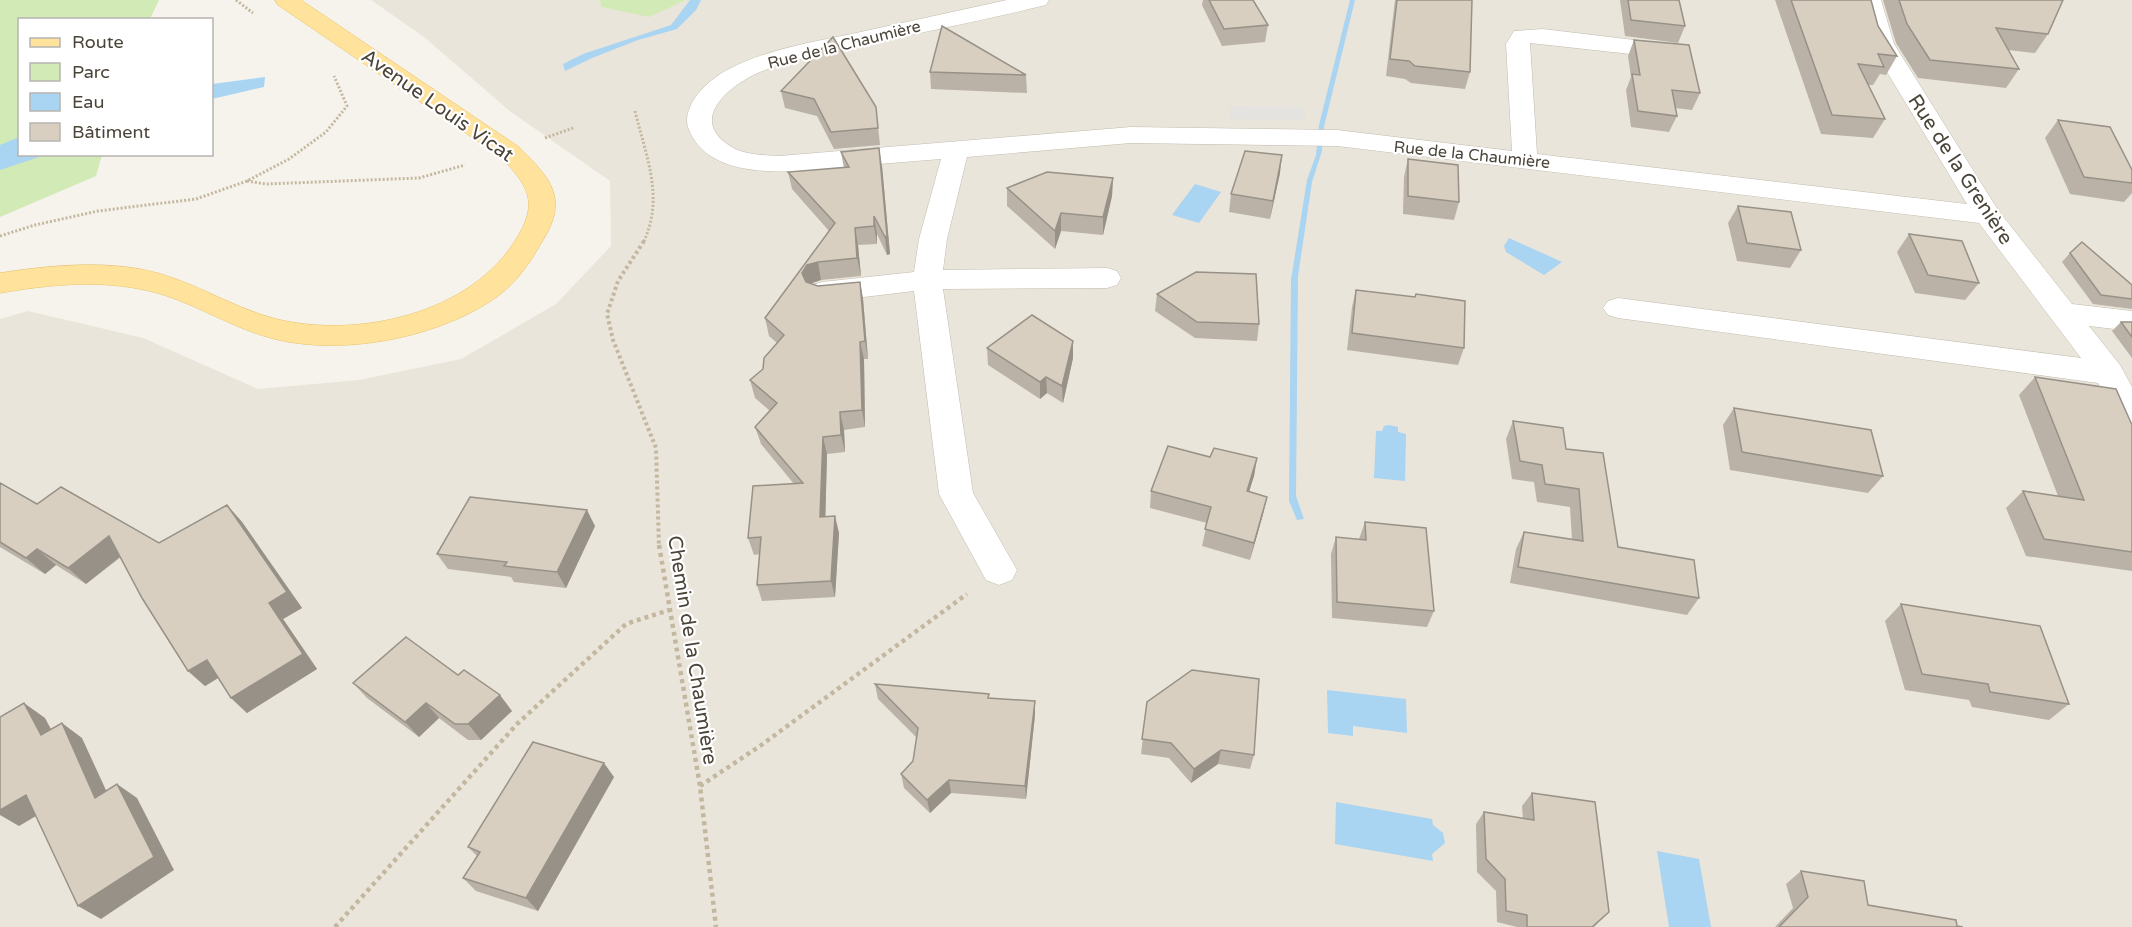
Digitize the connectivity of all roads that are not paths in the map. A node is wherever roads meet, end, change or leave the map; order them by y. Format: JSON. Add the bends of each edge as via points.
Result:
{"nodes":[{"id":1,"x":286,"y":0,"type":"edge"},
{"id":2,"x":1038,"y":0,"type":"edge"},
{"id":3,"x":1870,"y":0,"type":"edge"},
{"id":4,"x":1688,"y":53,"type":"edge"},
{"id":5,"x":956,"y":151,"type":"junction"},
{"id":6,"x":1525,"y":160,"type":"junction"},
{"id":7,"x":1987,"y":215,"type":"junction"},
{"id":8,"x":1107,"y":278,"type":"dead end"},
{"id":9,"x":927,"y":280,"type":"junction"},
{"id":10,"x":0,"y":283,"type":"edge"},
{"id":11,"x":822,"y":292,"type":"edge"},
{"id":12,"x":1618,"y":308,"type":"dead end"},
{"id":13,"x":2063,"y":313,"type":"junction"},
{"id":14,"x":2132,"y":321,"type":"edge"},
{"id":15,"x":2109,"y":373,"type":"junction"},
{"id":16,"x":2132,"y":417,"type":"edge"},
{"id":17,"x":999,"y":570,"type":"road end"}],
"edges":[{"from":1,"to":10,"type":"main road","name":"Avenue Louis Vicat","via":[[510,152],[536,178],[543,210],[525,253],[504,277],[453,308],[406,325],[360,334],[317,336],[276,330],[180,290],[141,279],[68,275]]},
{"from":2,"to":5,"type":"street","name":"Rue de la Chaumière","via":[[768,62],[718,86],[706,99],[699,116],[709,141],[725,153],[772,164]]},
{"from":3,"to":7,"type":"street","name":"Rue de la Grenière","via":[[1882,44]]},
{"from":4,"to":6,"type":"street","via":[[1522,36],[1518,58]]},
{"from":5,"to":6,"type":"street","name":"Rue de la Chaumière","via":[[1131,135],[1294,136]]},
{"from":5,"to":9,"type":"street","via":[[933,239]]},
{"from":6,"to":7,"type":"street","name":"Rue de la Chaumière"},
{"from":7,"to":13,"type":"street","name":"Rue de la Grenière"},
{"from":8,"to":9,"type":"street"},
{"from":9,"to":11,"type":"street"},
{"from":9,"to":17,"type":"street","via":[[956,494]]},
{"from":12,"to":15,"type":"street"},
{"from":13,"to":14,"type":"street"},
{"from":13,"to":15,"type":"street","name":"Rue de la Grenière"},
{"from":15,"to":16,"type":"street","name":"Rue de la Grenière"}]}
